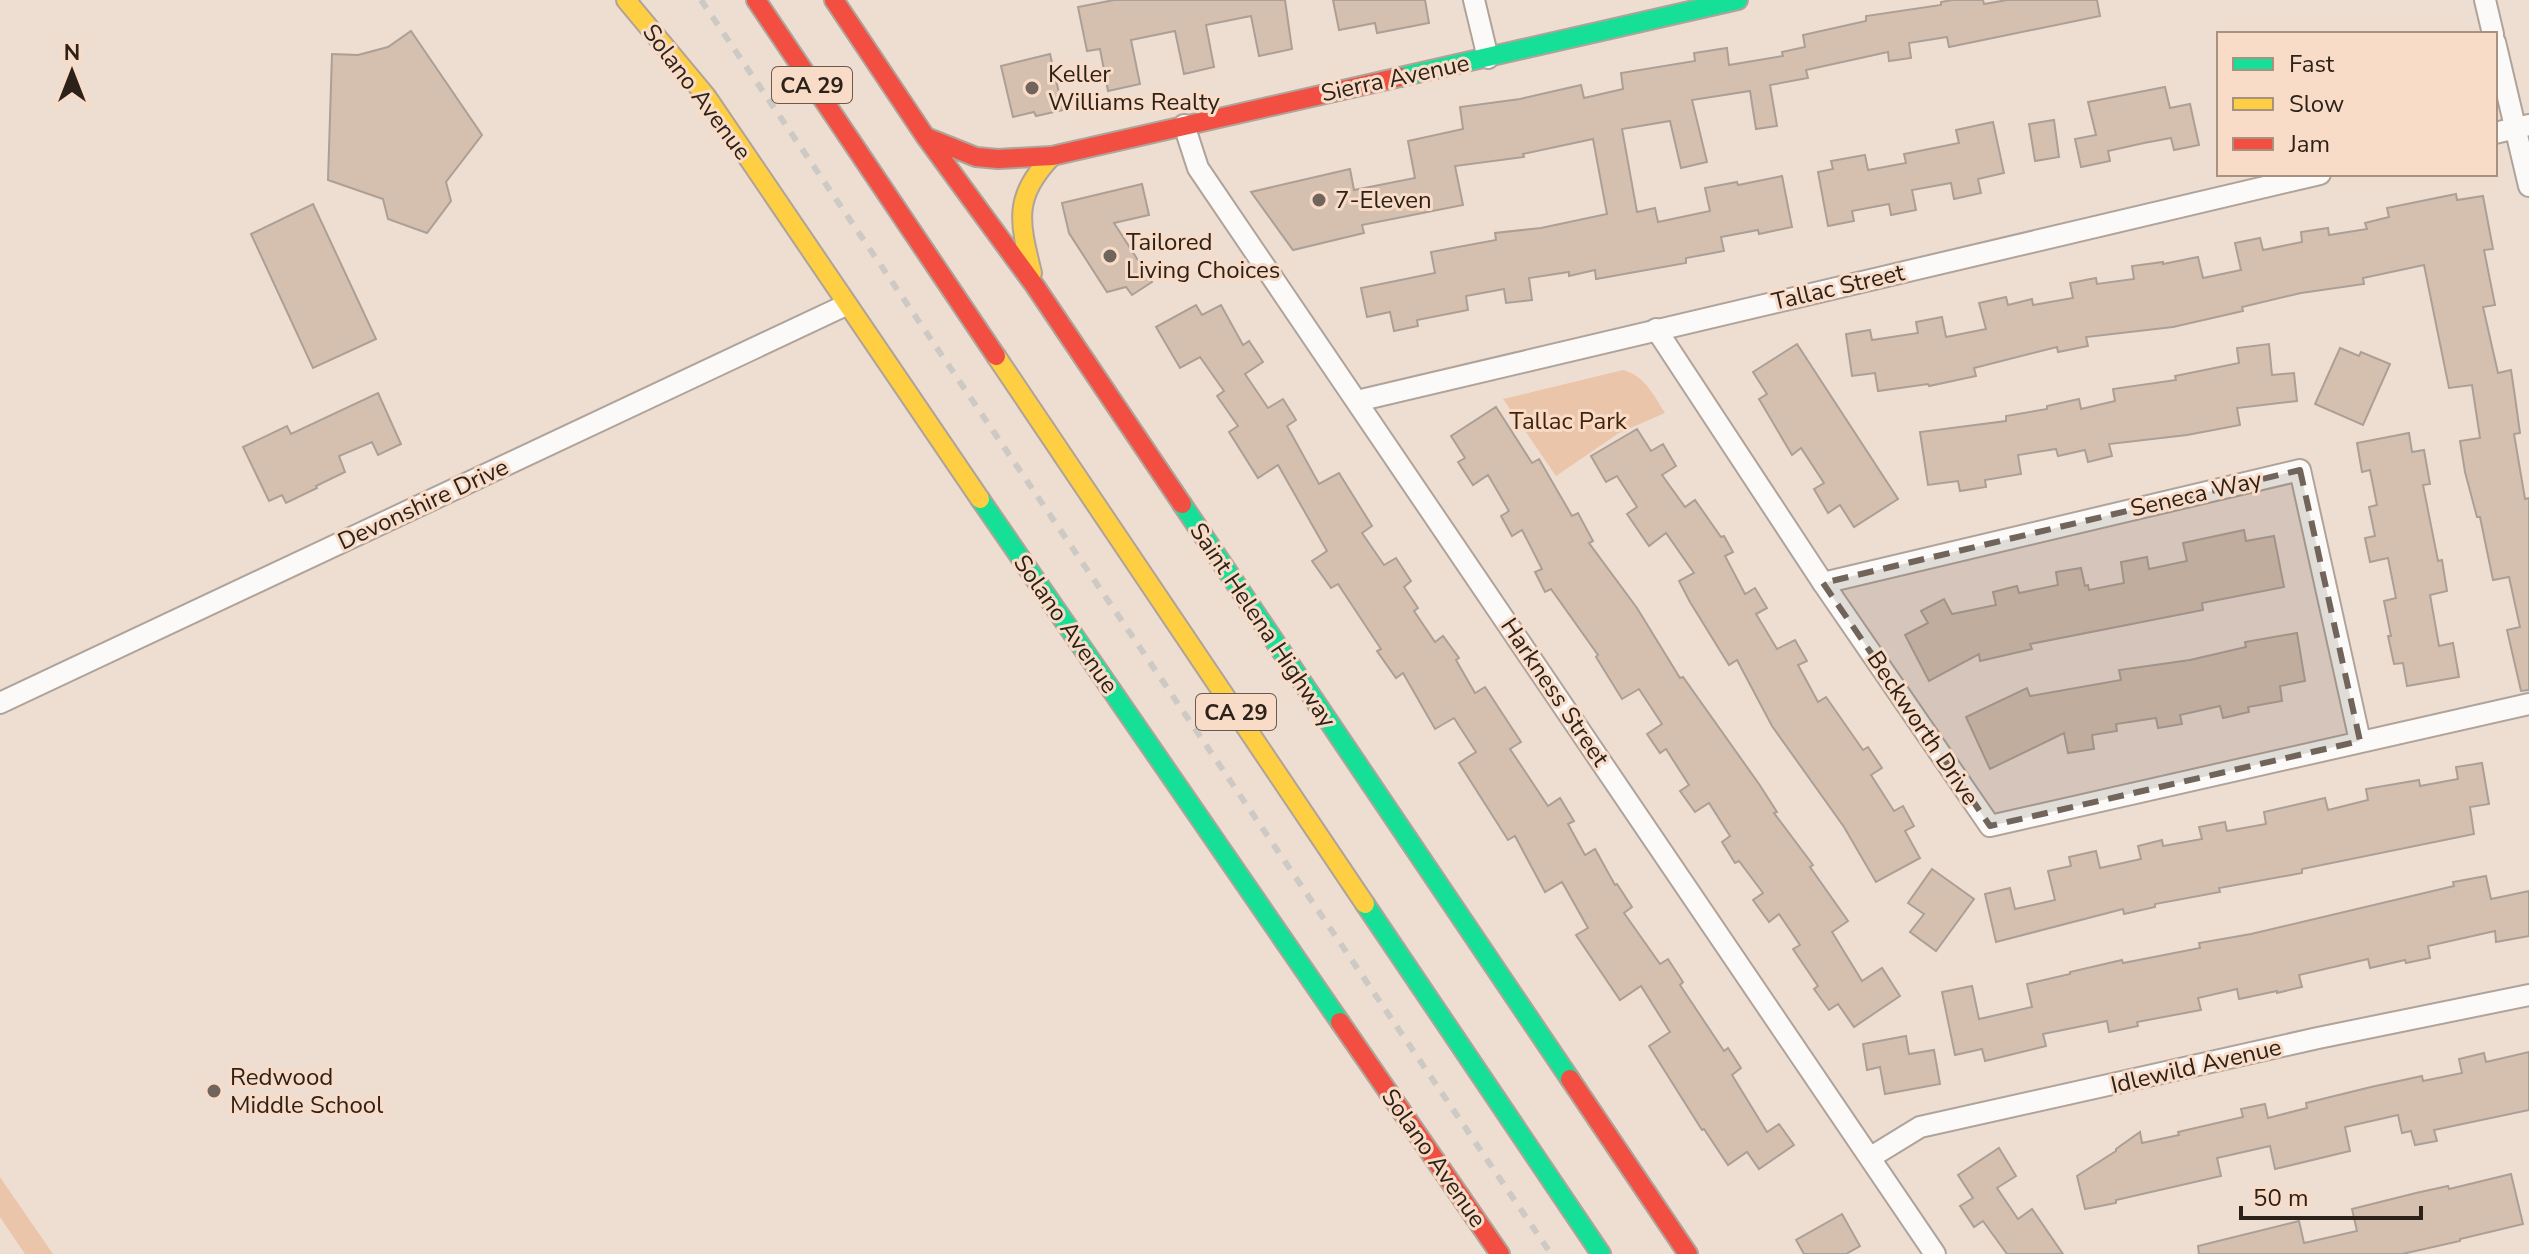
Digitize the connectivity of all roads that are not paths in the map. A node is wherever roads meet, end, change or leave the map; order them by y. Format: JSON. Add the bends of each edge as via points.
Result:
{"nodes":[{"id":1,"x":626,"y":0,"type":"edge"},
{"id":2,"x":756,"y":0,"type":"edge"},
{"id":3,"x":834,"y":0,"type":"edge"},
{"id":4,"x":1474,"y":0,"type":"edge"},
{"id":5,"x":1738,"y":0,"type":"edge"},
{"id":6,"x":2485,"y":0,"type":"edge"},
{"id":7,"x":2493,"y":32,"type":"edge"},
{"id":8,"x":2497,"y":52,"type":"edge"},
{"id":9,"x":1488,"y":58,"type":"junction"},
{"id":10,"x":1184,"y":125,"type":"junction"},
{"id":11,"x":2513,"y":129,"type":"edge"},
{"id":12,"x":925,"y":136,"type":"junction"},
{"id":13,"x":1052,"y":156,"type":"junction"},
{"id":14,"x":2311,"y":176,"type":"edge"},
{"id":15,"x":2529,"y":186,"type":"edge"},
{"id":16,"x":1035,"y":286,"type":"junction"},
{"id":17,"x":846,"y":305,"type":"junction"},
{"id":18,"x":1656,"y":329,"type":"junction"},
{"id":19,"x":1357,"y":401,"type":"junction"},
{"id":20,"x":1823,"y":583,"type":"junction"},
{"id":21,"x":0,"y":703,"type":"edge"},
{"id":22,"x":2529,"y":704,"type":"edge"},
{"id":23,"x":2360,"y":741,"type":"junction"},
{"id":24,"x":2529,"y":995,"type":"edge"},
{"id":25,"x":1871,"y":1157,"type":"junction"},
{"id":26,"x":1500,"y":1254,"type":"edge"},
{"id":27,"x":1601,"y":1254,"type":"edge"},
{"id":28,"x":1688,"y":1254,"type":"edge"},
{"id":29,"x":1935,"y":1254,"type":"edge"}],
"edges":[{"from":1,"to":17,"type":"main road","name":"Solano Avenue","via":[[706,96]]},
{"from":2,"to":27,"type":"main road","number":"CA 29"},
{"from":3,"to":12,"type":"main road","name":"Saint Helena Highway","number":"CA 29"},
{"from":4,"to":9,"type":"street"},
{"from":5,"to":9,"type":"main road","name":"Sierra Avenue"},
{"from":6,"to":7,"type":"street"},
{"from":8,"to":11,"type":"street"},
{"from":9,"to":10,"type":"main road","name":"Sierra Avenue"},
{"from":10,"to":13,"type":"main road","name":"Sierra Avenue"},
{"from":10,"to":19,"type":"street","name":"Harkness Street","via":[[1198,168]]},
{"from":11,"to":15,"type":"street"},
{"from":12,"to":13,"type":"main road","name":"Sierra Avenue","via":[[976,157]]},
{"from":12,"to":16,"type":"main road","name":"Saint Helena Highway","number":"CA 29"},
{"from":13,"to":16,"type":"main road","via":[[1028,185],[1021,219]]},
{"from":14,"to":18,"type":"street","name":"Tallac Street"},
{"from":16,"to":28,"type":"main road","name":"Saint Helena Highway","number":"CA 29"},
{"from":17,"to":21,"type":"street","name":"Devonshire Drive"},
{"from":17,"to":26,"type":"main road","name":"Solano Avenue"},
{"from":18,"to":19,"type":"street","name":"Tallac Street"},
{"from":18,"to":20,"type":"street","name":"Beckworth Drive"},
{"from":19,"to":25,"type":"street","name":"Harkness Street"},
{"from":20,"to":23,"type":"street","name":"Beckworth Drive","via":[[1990,826]]},
{"from":20,"to":23,"type":"street","name":"Seneca Way","via":[[2300,470]]},
{"from":22,"to":23,"type":"street","name":"Beckworth Drive"},
{"from":24,"to":25,"type":"street","name":"Idlewild Avenue","via":[[1920,1127]]},
{"from":25,"to":29,"type":"street","name":"Harkness Street"}]}
